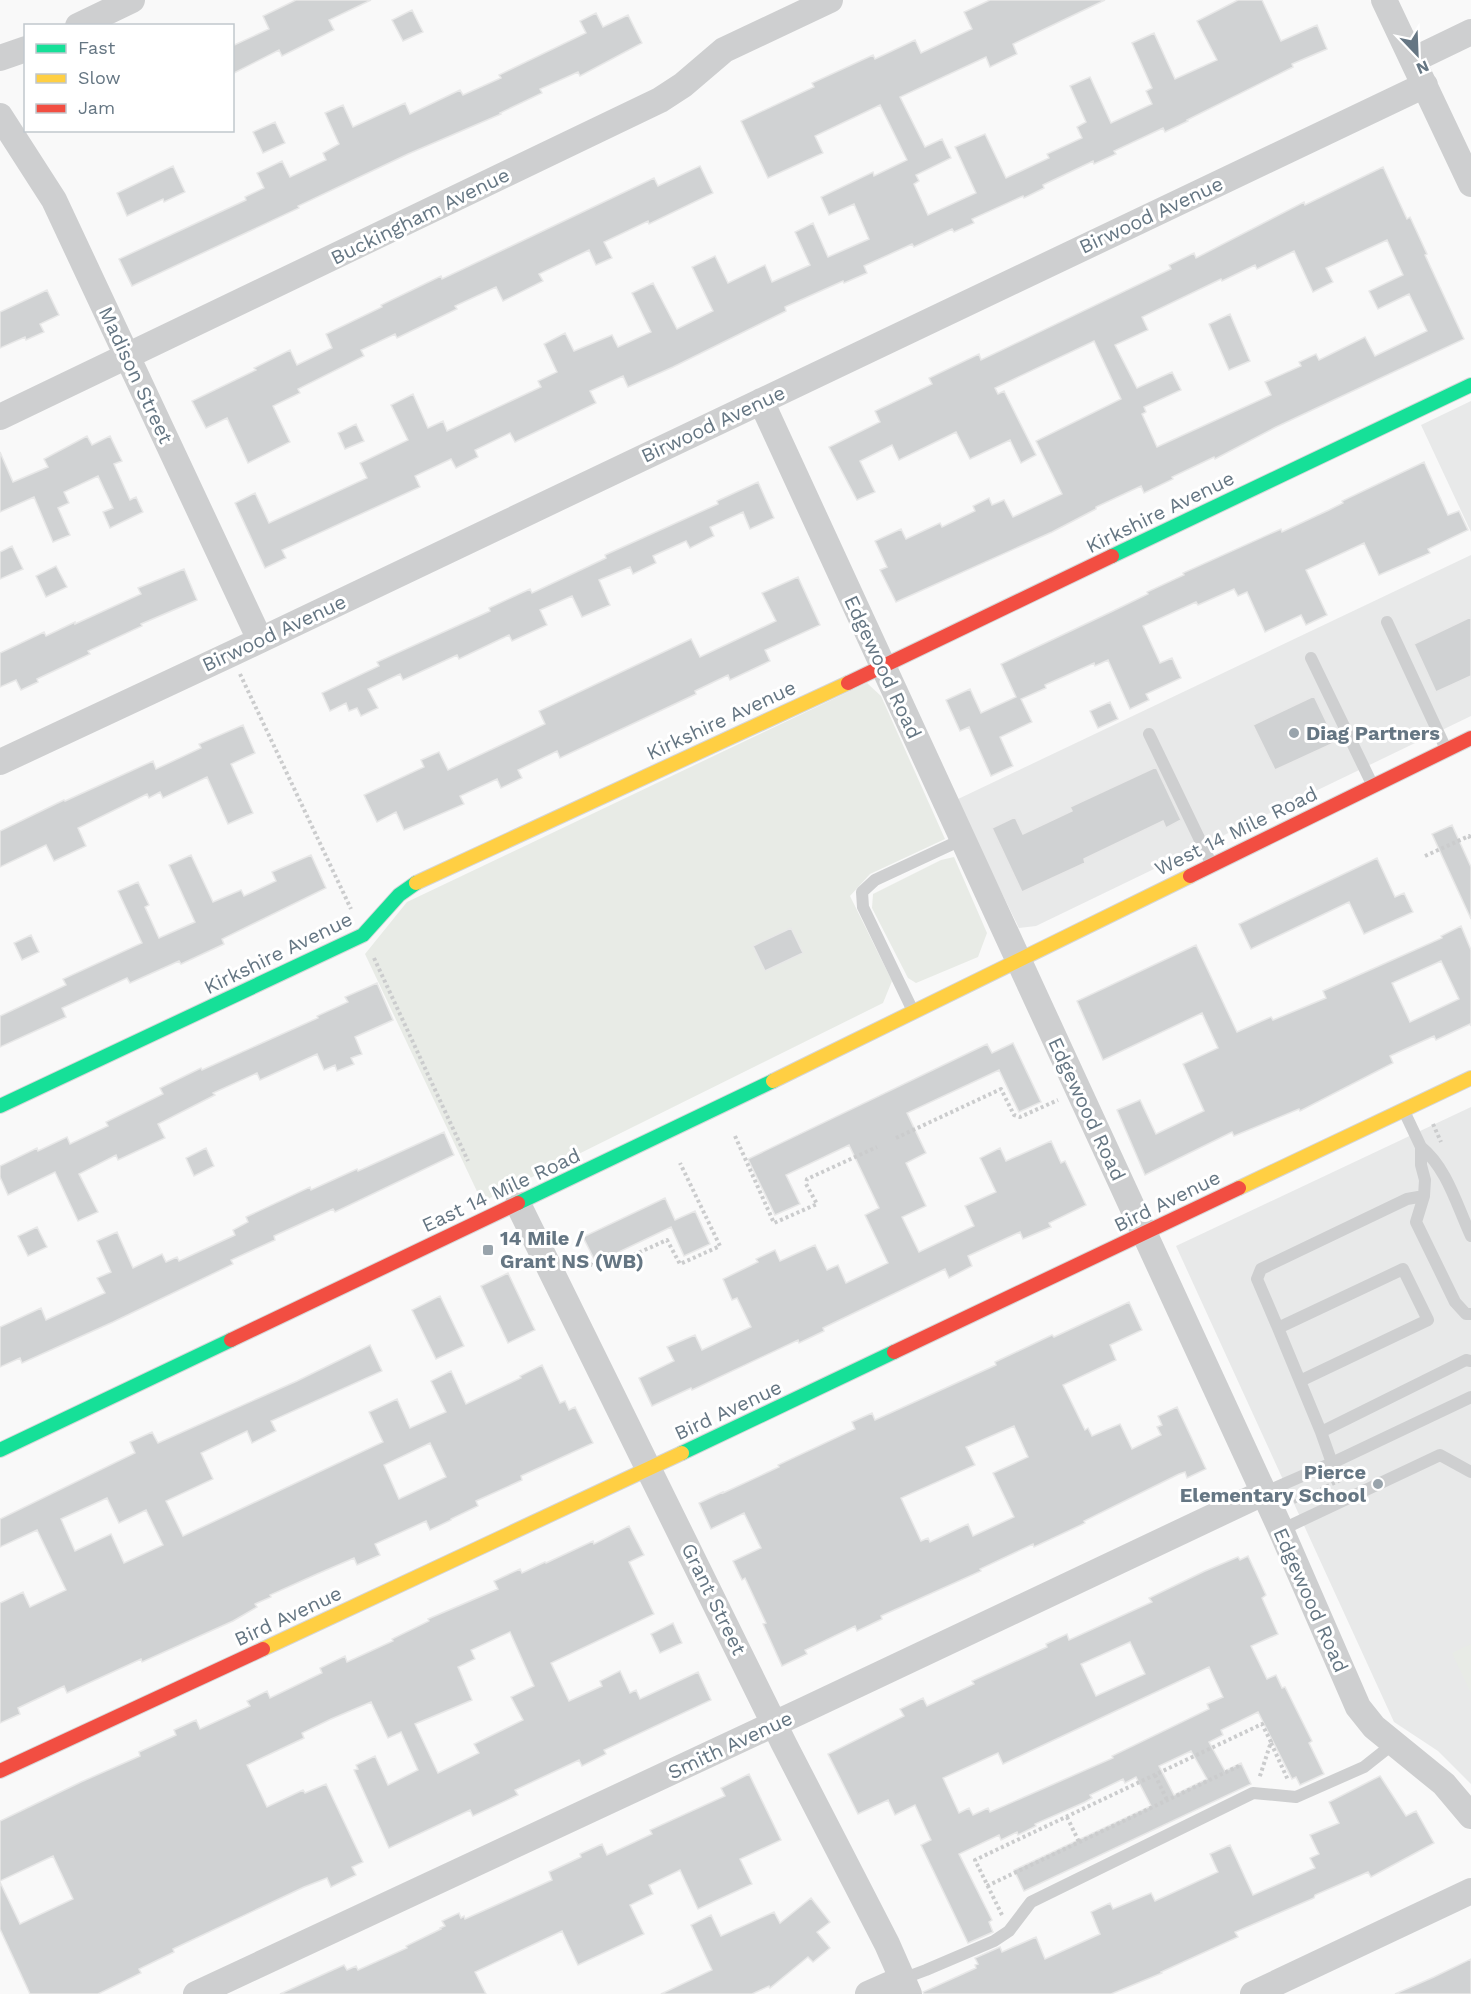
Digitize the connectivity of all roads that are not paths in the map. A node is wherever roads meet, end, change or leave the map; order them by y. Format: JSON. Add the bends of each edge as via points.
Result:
{"nodes":[{"id":1,"x":132,"y":0,"type":"edge"},
{"id":2,"x":830,"y":0,"type":"edge"},
{"id":3,"x":1384,"y":0,"type":"edge"},
{"id":4,"x":82,"y":24,"type":"edge"},
{"id":5,"x":1471,"y":32,"type":"edge"},
{"id":6,"x":24,"y":50,"type":"edge"},
{"id":7,"x":0,"y":58,"type":"edge"},
{"id":8,"x":1413,"y":60,"type":"junction"},
{"id":9,"x":1425,"y":85,"type":"junction"},
{"id":10,"x":0,"y":116,"type":"edge"},
{"id":11,"x":1471,"y":184,"type":"edge"},
{"id":12,"x":127,"y":357,"type":"junction"},
{"id":13,"x":1471,"y":385,"type":"edge"},
{"id":14,"x":761,"y":401,"type":"junction"},
{"id":15,"x":0,"y":417,"type":"edge"},
{"id":16,"x":1387,"y":622,"type":"dead end"},
{"id":17,"x":260,"y":640,"type":"junction"},
{"id":18,"x":1311,"y":658,"type":"dead end"},
{"id":19,"x":883,"y":666,"type":"junction"},
{"id":20,"x":1149,"y":734,"type":"dead end"},
{"id":21,"x":1471,"y":738,"type":"edge"},
{"id":22,"x":1446,"y":750,"type":"junction"},
{"id":23,"x":0,"y":762,"type":"edge"},
{"id":24,"x":1373,"y":786,"type":"junction"},
{"id":25,"x":961,"y":840,"type":"junction"},
{"id":26,"x":1212,"y":865,"type":"junction"},
{"id":27,"x":1018,"y":961,"type":"junction"},
{"id":28,"x":914,"y":1013,"type":"junction"},
{"id":29,"x":1471,"y":1078,"type":"edge"},
{"id":30,"x":0,"y":1106,"type":"edge"},
{"id":31,"x":1403,"y":1110,"type":"junction"},
{"id":32,"x":1421,"y":1147,"type":"junction"},
{"id":33,"x":1424,"y":1197,"type":"junction"},
{"id":34,"x":518,"y":1204,"type":"junction"},
{"id":35,"x":1144,"y":1234,"type":"junction"},
{"id":36,"x":1471,"y":1236,"type":"edge"},
{"id":37,"x":1471,"y":1314,"type":"edge"},
{"id":38,"x":1278,"y":1328,"type":"junction"},
{"id":39,"x":1471,"y":1360,"type":"edge"},
{"id":40,"x":1300,"y":1381,"type":"junction"},
{"id":41,"x":1471,"y":1397,"type":"edge"},
{"id":42,"x":1321,"y":1432,"type":"junction"},
{"id":43,"x":0,"y":1450,"type":"edge"},
{"id":44,"x":1332,"y":1463,"type":"junction"},
{"id":45,"x":649,"y":1469,"type":"junction"},
{"id":46,"x":1471,"y":1472,"type":"edge"},
{"id":47,"x":1263,"y":1492,"type":"junction"},
{"id":48,"x":1281,"y":1530,"type":"junction"},
{"id":49,"x":775,"y":1724,"type":"junction"},
{"id":50,"x":1393,"y":1744,"type":"junction"},
{"id":51,"x":0,"y":1772,"type":"edge"},
{"id":52,"x":1471,"y":1816,"type":"edge"},
{"id":53,"x":1471,"y":1891,"type":"edge"},
{"id":54,"x":906,"y":1986,"type":"edge"},
{"id":55,"x":196,"y":1994,"type":"edge"},
{"id":56,"x":868,"y":1994,"type":"edge"},
{"id":57,"x":1253,"y":1994,"type":"edge"}],
"edges":[{"from":1,"to":4,"type":"street"},
{"from":2,"to":12,"type":"street","name":"Buckingham Avenue","via":[[724,50],[660,100]]},
{"from":3,"to":8,"type":"street"},
{"from":5,"to":8,"type":"street"},
{"from":6,"to":7,"type":"street"},
{"from":8,"to":9,"type":"street"},
{"from":9,"to":11,"type":"street"},
{"from":9,"to":14,"type":"street","name":"Birwood Avenue"},
{"from":10,"to":12,"type":"street","name":"Madison Street","via":[[54,200]]},
{"from":12,"to":15,"type":"street","name":"Buckingham Avenue"},
{"from":12,"to":17,"type":"street","name":"Madison Street"},
{"from":13,"to":19,"type":"street","name":"Kirkshire Avenue"},
{"from":14,"to":17,"type":"street","name":"Birwood Avenue"},
{"from":14,"to":19,"type":"street","name":"Edgewood Road"},
{"from":16,"to":22,"type":"lane"},
{"from":17,"to":23,"type":"street","name":"Birwood Avenue"},
{"from":18,"to":24,"type":"lane"},
{"from":19,"to":25,"type":"street","name":"Edgewood Road"},
{"from":19,"to":30,"type":"street","name":"Kirkshire Avenue","via":[[415,884],[399,895],[357,939]]},
{"from":20,"to":26,"type":"lane"},
{"from":21,"to":22,"type":"street","name":"West 14 Mile Road"},
{"from":22,"to":24,"type":"street","name":"West 14 Mile Road"},
{"from":24,"to":26,"type":"street","name":"West 14 Mile Road"},
{"from":25,"to":27,"type":"street","name":"Edgewood Road"},
{"from":25,"to":28,"type":"lane","via":[[875,880],[862,892],[863,907]]},
{"from":26,"to":27,"type":"street","name":"West 14 Mile Road"},
{"from":27,"to":28,"type":"street","name":"East 14 Mile Road"},
{"from":27,"to":35,"type":"street","name":"Edgewood Road"},
{"from":28,"to":34,"type":"street","name":"East 14 Mile Road"},
{"from":29,"to":31,"type":"street","name":"Bird Avenue"},
{"from":31,"to":32,"type":"lane"},
{"from":31,"to":35,"type":"street","name":"Bird Avenue"},
{"from":32,"to":33,"type":"lane"},
{"from":32,"to":36,"type":"lane","via":[[1440,1166]]},
{"from":33,"to":37,"type":"lane","via":[[1416,1222],[1455,1302]]},
{"from":33,"to":38,"type":"lane","via":[[1407,1199],[1260,1269],[1257,1280]]},
{"from":34,"to":43,"type":"street","name":"East 14 Mile Road"},
{"from":34,"to":45,"type":"street","name":"Grant Street"},
{"from":35,"to":45,"type":"street","name":"Bird Avenue"},
{"from":35,"to":47,"type":"street","name":"Edgewood Road"},
{"from":38,"to":40,"type":"lane"},
{"from":38,"to":40,"type":"lane","via":[[1403,1269],[1428,1320]]},
{"from":39,"to":42,"type":"lane","via":[[1466,1359]]},
{"from":40,"to":42,"type":"lane"},
{"from":41,"to":44,"type":"lane"},
{"from":42,"to":44,"type":"lane"},
{"from":44,"to":47,"type":"lane"},
{"from":45,"to":49,"type":"street","name":"Grant Street"},
{"from":45,"to":51,"type":"street","name":"Bird Avenue"},
{"from":46,"to":48,"type":"lane","via":[[1440,1455]]},
{"from":47,"to":48,"type":"street","name":"Edgewood Road"},
{"from":47,"to":49,"type":"street","name":"Smith Avenue"},
{"from":48,"to":50,"type":"street","name":"Edgewood Road","via":[[1358,1707]]},
{"from":49,"to":54,"type":"street","name":"Grant Street"},
{"from":49,"to":55,"type":"street","name":"Smith Avenue"},
{"from":50,"to":52,"type":"street","name":"Edgewood Road","via":[[1444,1784]]},
{"from":50,"to":54,"type":"lane","via":[[1365,1767],[1296,1797],[1253,1793],[1031,1902],[1009,1930],[993,1941]]},
{"from":53,"to":57,"type":"street"},
{"from":54,"to":56,"type":"street"}]}
